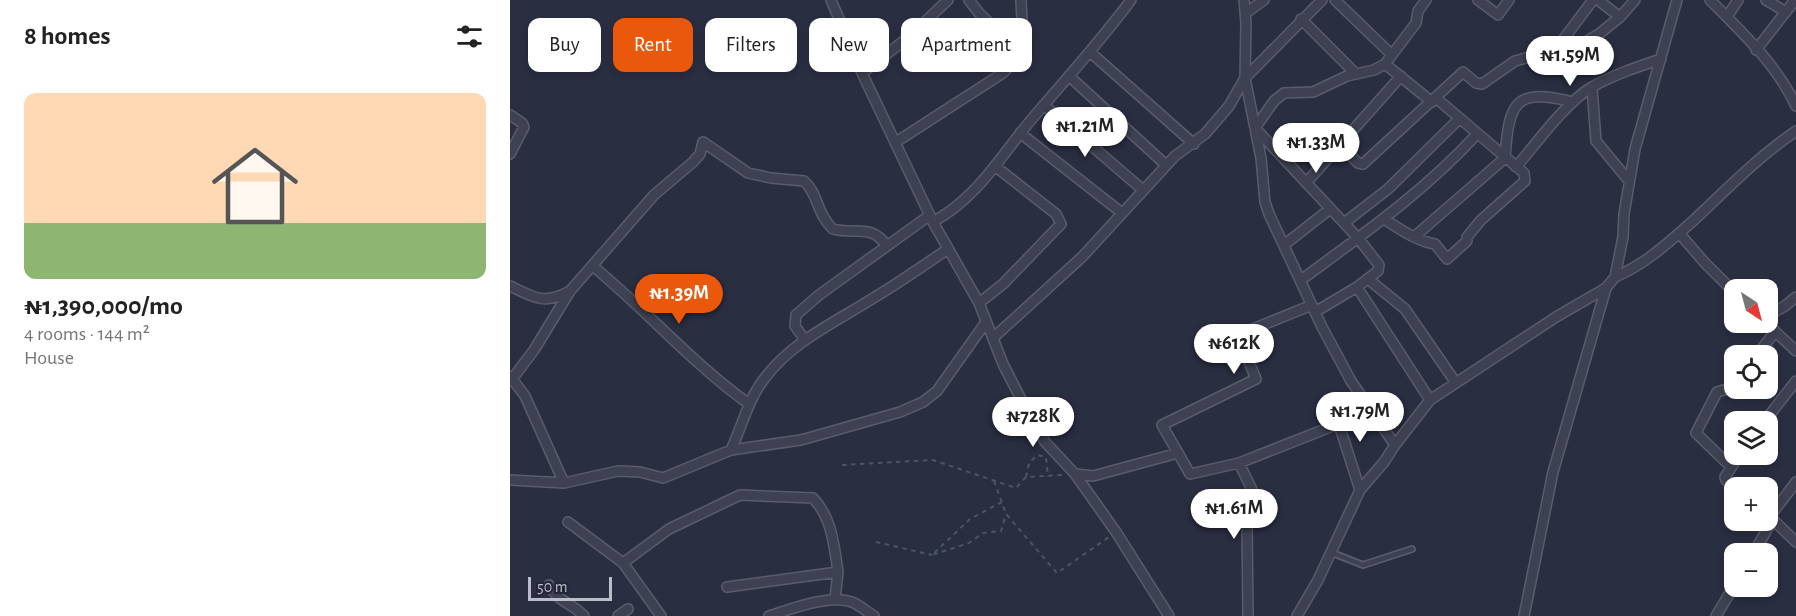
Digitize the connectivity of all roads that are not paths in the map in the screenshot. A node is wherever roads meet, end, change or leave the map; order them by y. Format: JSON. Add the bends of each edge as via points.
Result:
{"nodes":[{"id":1,"x":831,"y":0,"type":"edge"},
{"id":2,"x":948,"y":0,"type":"edge"},
{"id":3,"x":969,"y":0,"type":"edge"},
{"id":4,"x":1021,"y":0,"type":"edge"},
{"id":5,"x":1131,"y":0,"type":"edge"},
{"id":6,"x":1244,"y":0,"type":"edge"},
{"id":7,"x":1264,"y":0,"type":"edge"},
{"id":8,"x":1322,"y":0,"type":"edge"},
{"id":9,"x":1335,"y":0,"type":"edge"},
{"id":10,"x":1425,"y":0,"type":"edge"},
{"id":11,"x":1478,"y":0,"type":"edge"},
{"id":12,"x":1509,"y":0,"type":"edge"},
{"id":13,"x":1593,"y":0,"type":"edge"},
{"id":14,"x":1599,"y":0,"type":"edge"},
{"id":15,"x":1635,"y":0,"type":"edge"},
{"id":16,"x":1677,"y":0,"type":"edge"},
{"id":17,"x":1710,"y":0,"type":"edge"},
{"id":18,"x":1738,"y":0,"type":"edge"},
{"id":19,"x":1766,"y":0,"type":"edge"},
{"id":20,"x":1792,"y":8,"type":"edge"},
{"id":21,"x":1246,"y":13,"type":"junction"},
{"id":22,"x":1620,"y":17,"type":"junction"},
{"id":23,"x":1727,"y":17,"type":"junction"},
{"id":24,"x":984,"y":18,"type":"edge"},
{"id":25,"x":1022,"y":18,"type":"edge"},
{"id":26,"x":1302,"y":19,"type":"junction"},
{"id":27,"x":1556,"y":49,"type":"junction"},
{"id":28,"x":1756,"y":50,"type":"junction"},
{"id":29,"x":1090,"y":52,"type":"junction"},
{"id":30,"x":1392,"y":55,"type":"junction"},
{"id":31,"x":1660,"y":59,"type":"junction"},
{"id":32,"x":1385,"y":64,"type":"junction"},
{"id":33,"x":1004,"y":72,"type":"edge"},
{"id":34,"x":862,"y":73,"type":"junction"},
{"id":35,"x":1356,"y":74,"type":"junction"},
{"id":36,"x":1069,"y":76,"type":"junction"},
{"id":37,"x":1401,"y":76,"type":"junction"},
{"id":38,"x":1245,"y":78,"type":"junction"},
{"id":39,"x":1592,"y":88,"type":"junction"},
{"id":40,"x":1434,"y":100,"type":"junction"},
{"id":41,"x":1573,"y":102,"type":"junction"},
{"id":42,"x":1044,"y":105,"type":"junction"},
{"id":43,"x":1796,"y":106,"type":"edge"},
{"id":44,"x":510,"y":115,"type":"edge"},
{"id":45,"x":1459,"y":119,"type":"junction"},
{"id":46,"x":1254,"y":128,"type":"junction"},
{"id":47,"x":1796,"y":131,"type":"edge"},
{"id":48,"x":1020,"y":133,"type":"junction"},
{"id":49,"x":1477,"y":134,"type":"junction"},
{"id":50,"x":896,"y":142,"type":"junction"},
{"id":51,"x":1194,"y":144,"type":"junction"},
{"id":52,"x":1340,"y":145,"type":"junction"},
{"id":53,"x":510,"y":154,"type":"edge"},
{"id":54,"x":1505,"y":158,"type":"junction"},
{"id":55,"x":1166,"y":165,"type":"junction"},
{"id":56,"x":996,"y":167,"type":"junction"},
{"id":57,"x":1516,"y":167,"type":"junction"},
{"id":58,"x":1629,"y":181,"type":"junction"},
{"id":59,"x":1306,"y":183,"type":"junction"},
{"id":60,"x":1143,"y":190,"type":"junction"},
{"id":61,"x":1330,"y":209,"type":"junction"},
{"id":62,"x":1122,"y":213,"type":"junction"},
{"id":63,"x":932,"y":218,"type":"junction"},
{"id":64,"x":1384,"y":219,"type":"junction"},
{"id":65,"x":1344,"y":223,"type":"junction"},
{"id":66,"x":1679,"y":233,"type":"junction"},
{"id":67,"x":1414,"y":237,"type":"junction"},
{"id":68,"x":1358,"y":238,"type":"junction"},
{"id":69,"x":1284,"y":244,"type":"junction"},
{"id":70,"x":886,"y":246,"type":"junction"},
{"id":71,"x":948,"y":249,"type":"junction"},
{"id":72,"x":594,"y":267,"type":"junction"},
{"id":73,"x":1615,"y":277,"type":"junction"},
{"id":74,"x":1368,"y":279,"type":"junction"},
{"id":75,"x":1301,"y":280,"type":"junction"},
{"id":76,"x":1724,"y":282,"type":"edge"},
{"id":77,"x":510,"y":286,"type":"edge"},
{"id":78,"x":1358,"y":287,"type":"junction"},
{"id":79,"x":1606,"y":288,"type":"junction"},
{"id":80,"x":570,"y":291,"type":"junction"},
{"id":81,"x":1796,"y":297,"type":"edge"},
{"id":82,"x":979,"y":303,"type":"junction"},
{"id":83,"x":1314,"y":308,"type":"junction"},
{"id":84,"x":1778,"y":310,"type":"edge"},
{"id":85,"x":986,"y":322,"type":"junction"},
{"id":86,"x":1774,"y":333,"type":"edge"},
{"id":87,"x":1776,"y":333,"type":"edge"},
{"id":88,"x":993,"y":338,"type":"junction"},
{"id":89,"x":805,"y":340,"type":"junction"},
{"id":90,"x":1765,"y":345,"type":"edge"},
{"id":91,"x":1796,"y":351,"type":"edge"},
{"id":92,"x":511,"y":377,"type":"edge"},
{"id":93,"x":1796,"y":381,"type":"edge"},
{"id":94,"x":1456,"y":382,"type":"junction"},
{"id":95,"x":1724,"y":390,"type":"edge"},
{"id":96,"x":1430,"y":400,"type":"junction"},
{"id":97,"x":749,"y":405,"type":"junction"},
{"id":98,"x":1773,"y":411,"type":"edge"},
{"id":99,"x":1395,"y":446,"type":"junction"},
{"id":100,"x":731,"y":450,"type":"junction"},
{"id":101,"x":1178,"y":453,"type":"junction"},
{"id":102,"x":1239,"y":463,"type":"junction"},
{"id":103,"x":1731,"y":466,"type":"joint"},
{"id":104,"x":1075,"y":474,"type":"junction"},
{"id":105,"x":1725,"y":477,"type":"edge"},
{"id":106,"x":510,"y":480,"type":"edge"},
{"id":107,"x":1796,"y":482,"type":"edge"},
{"id":108,"x":564,"y":483,"type":"junction"},
{"id":109,"x":1360,"y":490,"type":"junction"},
{"id":110,"x":1778,"y":506,"type":"edge"},
{"id":111,"x":568,"y":522,"type":"dead end"},
{"id":112,"x":1778,"y":524,"type":"edge"},
{"id":113,"x":1796,"y":542,"type":"edge"},
{"id":114,"x":1412,"y":549,"type":"dead end"},
{"id":115,"x":1330,"y":552,"type":"junction"},
{"id":116,"x":622,"y":563,"type":"junction"},
{"id":117,"x":837,"y":572,"type":"junction"},
{"id":118,"x":549,"y":585,"type":"dead end"},
{"id":119,"x":727,"y":587,"type":"dead end"},
{"id":120,"x":1727,"y":597,"type":"edge"},
{"id":121,"x":835,"y":599,"type":"junction"},
{"id":122,"x":628,"y":609,"type":"dead end"},
{"id":123,"x":799,"y":611,"type":"edge"},
{"id":124,"x":584,"y":616,"type":"edge"},
{"id":125,"x":618,"y":616,"type":"edge"},
{"id":126,"x":661,"y":616,"type":"edge"},
{"id":127,"x":769,"y":616,"type":"edge"},
{"id":128,"x":874,"y":616,"type":"edge"},
{"id":129,"x":1169,"y":616,"type":"edge"},
{"id":130,"x":1248,"y":616,"type":"edge"},
{"id":131,"x":1297,"y":616,"type":"edge"},
{"id":132,"x":1524,"y":616,"type":"edge"},
{"id":133,"x":1716,"y":616,"type":"edge"}],
"edges":[{"from":1,"to":34,"type":"street"},
{"from":2,"to":34,"type":"street"},
{"from":3,"to":24,"type":"street"},
{"from":4,"to":25,"type":"street"},
{"from":5,"to":29,"type":"street"},
{"from":6,"to":21,"type":"street"},
{"from":7,"to":21,"type":"street"},
{"from":8,"to":26,"type":"street"},
{"from":9,"to":30,"type":"street"},
{"from":10,"to":30,"type":"street","via":[[1416,23]]},
{"from":11,"to":12,"type":"street","via":[[1498,15]]},
{"from":13,"to":27,"type":"street"},
{"from":14,"to":22,"type":"street"},
{"from":15,"to":22,"type":"street"},
{"from":16,"to":31,"type":"street"},
{"from":17,"to":23,"type":"street"},
{"from":18,"to":23,"type":"street"},
{"from":19,"to":20,"type":"street"},
{"from":20,"to":28,"type":"street"},
{"from":21,"to":38,"type":"street"},
{"from":22,"to":27,"type":"street","via":[[1587,41]]},
{"from":23,"to":28,"type":"street"},
{"from":26,"to":35,"type":"street"},
{"from":26,"to":38,"type":"street"},
{"from":27,"to":40,"type":"street","via":[[1515,61],[1482,84],[1463,72]]},
{"from":28,"to":43,"type":"street","via":[[1779,77]]},
{"from":29,"to":36,"type":"street"},
{"from":29,"to":51,"type":"street"},
{"from":30,"to":32,"type":"street"},
{"from":31,"to":39,"type":"street"},
{"from":31,"to":58,"type":"street"},
{"from":32,"to":35,"type":"street"},
{"from":32,"to":37,"type":"street"},
{"from":33,"to":50,"type":"street"},
{"from":34,"to":50,"type":"street"},
{"from":35,"to":46,"type":"street","via":[[1313,92],[1284,93]]},
{"from":36,"to":42,"type":"street"},
{"from":36,"to":55,"type":"street"},
{"from":37,"to":40,"type":"street"},
{"from":37,"to":52,"type":"street"},
{"from":38,"to":46,"type":"street"},
{"from":38,"to":51,"type":"street","via":[[1221,117]]},
{"from":39,"to":41,"type":"street"},
{"from":39,"to":58,"type":"street","via":[[1596,141]]},
{"from":40,"to":45,"type":"street"},
{"from":40,"to":52,"type":"street","via":[[1363,164]]},
{"from":41,"to":54,"type":"street","via":[[1533,96],[1516,105]]},
{"from":41,"to":57,"type":"street"},
{"from":42,"to":48,"type":"street"},
{"from":42,"to":60,"type":"street"},
{"from":44,"to":53,"type":"street","via":[[524,127]]},
{"from":45,"to":49,"type":"street"},
{"from":45,"to":65,"type":"street","via":[[1388,189]]},
{"from":46,"to":59,"type":"street"},
{"from":46,"to":69,"type":"street","via":[[1262,158],[1265,202]]},
{"from":47,"to":66,"type":"street"},
{"from":48,"to":56,"type":"street"},
{"from":48,"to":62,"type":"street"},
{"from":49,"to":54,"type":"street"},
{"from":49,"to":64,"type":"street","via":[[1452,161]]},
{"from":50,"to":63,"type":"street"},
{"from":51,"to":55,"type":"street"},
{"from":52,"to":59,"type":"street"},
{"from":54,"to":57,"type":"street"},
{"from":54,"to":67,"type":"street"},
{"from":55,"to":60,"type":"street"},
{"from":56,"to":63,"type":"street","via":[[961,203]]},
{"from":56,"to":82,"type":"street","via":[[1056,214],[1061,224]]},
{"from":57,"to":67,"type":"street","via":[[1524,173],[1526,181],[1481,220],[1467,241],[1447,259],[1435,244]]},
{"from":58,"to":73,"type":"street"},
{"from":59,"to":61,"type":"street"},
{"from":60,"to":62,"type":"street"},
{"from":61,"to":65,"type":"street"},
{"from":61,"to":69,"type":"street"},
{"from":62,"to":88,"type":"street","via":[[1082,257]]},
{"from":63,"to":70,"type":"street"},
{"from":63,"to":71,"type":"street"},
{"from":64,"to":67,"type":"street"},
{"from":64,"to":68,"type":"street"},
{"from":65,"to":68,"type":"street"},
{"from":66,"to":73,"type":"street","via":[[1638,267]]},
{"from":66,"to":76,"type":"street"},
{"from":68,"to":74,"type":"street","via":[[1378,265],[1378,271]]},
{"from":68,"to":75,"type":"street"},
{"from":69,"to":75,"type":"street"},
{"from":70,"to":72,"type":"street","via":[[872,232],[833,229],[804,181],[748,173],[703,142],[700,154],[654,195]]},
{"from":70,"to":89,"type":"street","via":[[796,315],[795,326]]},
{"from":71,"to":82,"type":"street"},
{"from":71,"to":89,"type":"street"},
{"from":72,"to":80,"type":"street"},
{"from":72,"to":97,"type":"street","via":[[722,385]]},
{"from":73,"to":79,"type":"street"},
{"from":74,"to":78,"type":"street"},
{"from":74,"to":94,"type":"street","via":[[1405,309]]},
{"from":75,"to":83,"type":"street"},
{"from":77,"to":80,"type":"street","via":[[539,300],[558,298]]},
{"from":78,"to":83,"type":"street"},
{"from":78,"to":96,"type":"street"},
{"from":79,"to":94,"type":"street"},
{"from":79,"to":132,"type":"street","via":[[1553,472]]},
{"from":80,"to":92,"type":"street","via":[[534,351]]},
{"from":81,"to":84,"type":"street"},
{"from":82,"to":85,"type":"street"},
{"from":83,"to":99,"type":"street","via":[[1351,381]]},
{"from":83,"to":101,"type":"street","via":[[1238,334],[1256,379],[1162,425]]},
{"from":85,"to":88,"type":"street"},
{"from":85,"to":100,"type":"street","via":[[937,391],[923,402],[801,440]]},
{"from":86,"to":90,"type":"street"},
{"from":87,"to":91,"type":"street"},
{"from":88,"to":104,"type":"street","via":[[1045,442]]},
{"from":89,"to":97,"type":"street","via":[[780,359]]},
{"from":92,"to":108,"type":"street","via":[[525,396]]},
{"from":93,"to":98,"type":"street"},
{"from":94,"to":96,"type":"street"},
{"from":95,"to":103,"type":"street","via":[[1717,392],[1696,433]]},
{"from":96,"to":99,"type":"street"},
{"from":97,"to":100,"type":"street"},
{"from":99,"to":109,"type":"street"},
{"from":100,"to":108,"type":"street","via":[[663,478],[618,471]]},
{"from":101,"to":102,"type":"street","via":[[1190,474]]},
{"from":101,"to":104,"type":"street","via":[[1093,476]]},
{"from":102,"to":109,"type":"street","via":[[1338,426]]},
{"from":102,"to":130,"type":"street","via":[[1257,500],[1247,520]]},
{"from":103,"to":105,"type":"street"},
{"from":104,"to":129,"type":"street"},
{"from":106,"to":108,"type":"street"},
{"from":107,"to":110,"type":"street"},
{"from":109,"to":115,"type":"street"},
{"from":111,"to":116,"type":"street"},
{"from":112,"to":113,"type":"street"},
{"from":114,"to":115,"type":"lane","via":[[1363,565]]},
{"from":115,"to":131,"type":"street"},
{"from":116,"to":117,"type":"street","via":[[669,529],[729,500],[740,495],[767,495],[813,498],[821,506],[831,532]]},
{"from":116,"to":126,"type":"street"},
{"from":117,"to":119,"type":"street"},
{"from":117,"to":121,"type":"street"},
{"from":118,"to":124,"type":"street","via":[[555,596]]},
{"from":120,"to":133,"type":"street"},
{"from":121,"to":123,"type":"street"},
{"from":121,"to":128,"type":"street","via":[[853,602]]},
{"from":122,"to":125,"type":"street"},
{"from":123,"to":127,"type":"street"}]}
